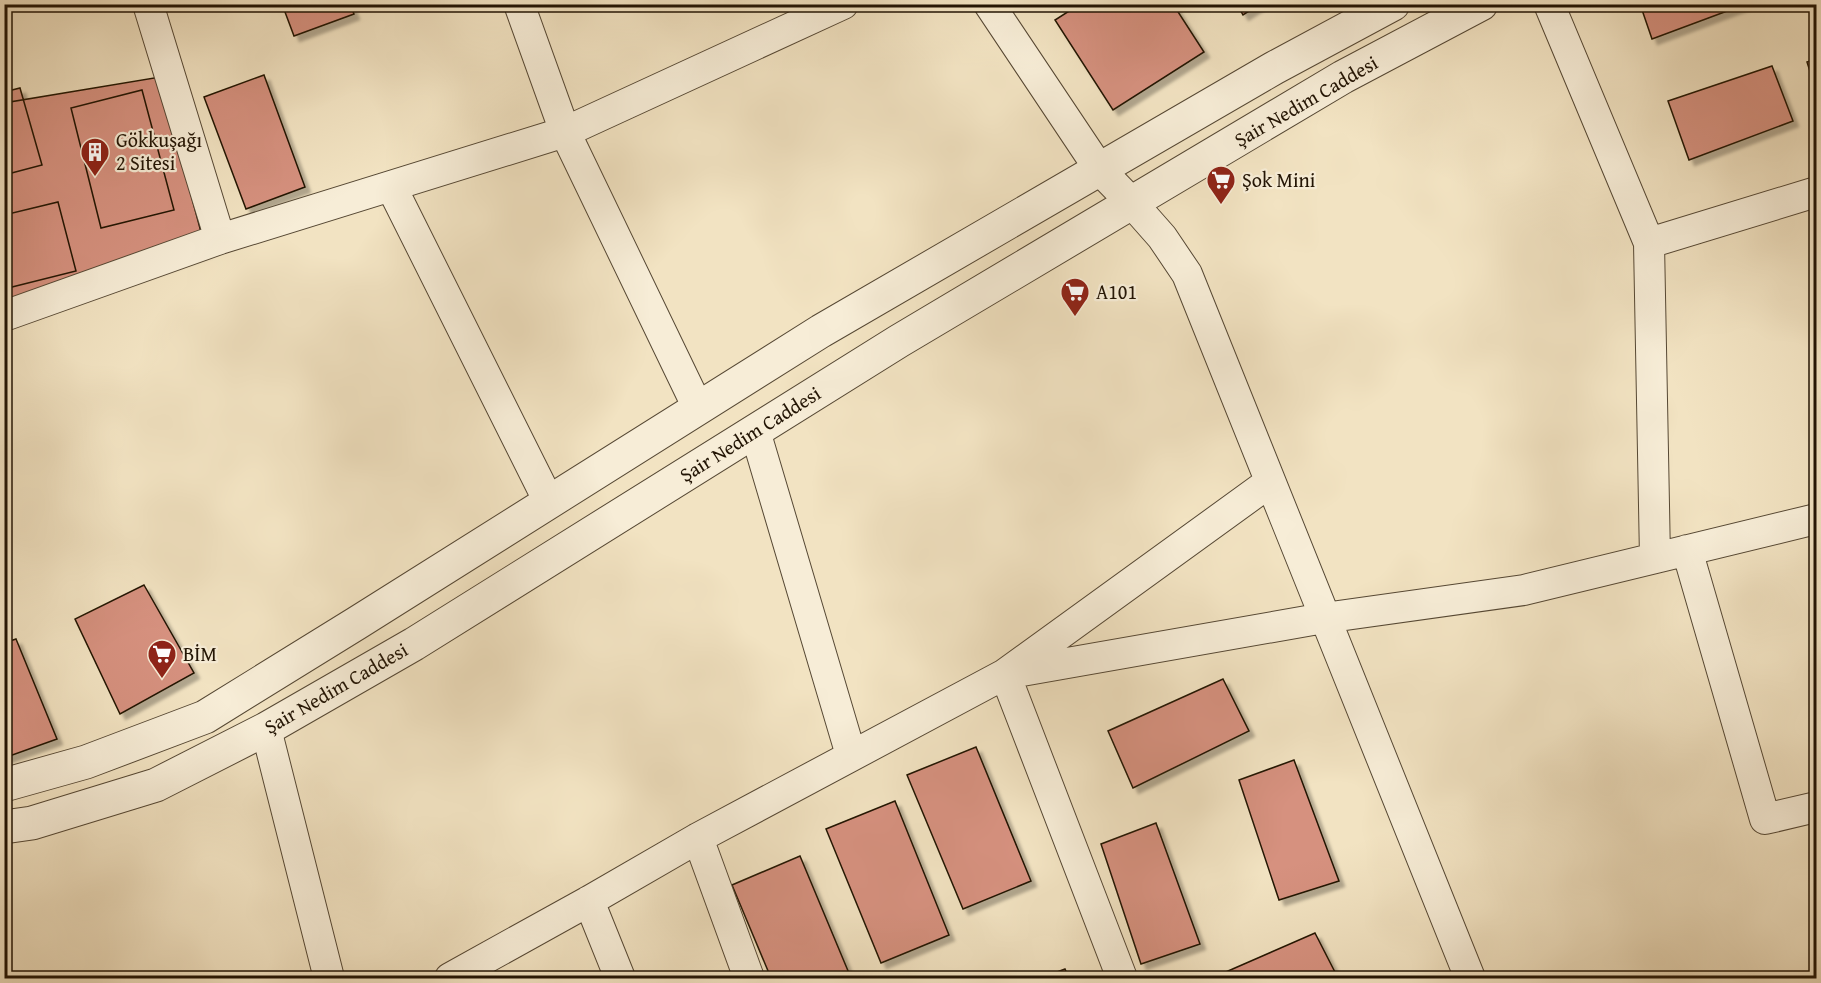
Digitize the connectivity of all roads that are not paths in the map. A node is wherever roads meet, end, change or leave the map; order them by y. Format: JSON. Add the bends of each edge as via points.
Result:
{"nodes":[{"id":1,"x":148,"y":4,"type":"edge"},
{"id":2,"x":519,"y":4,"type":"edge"},
{"id":3,"x":843,"y":4,"type":"edge"},
{"id":4,"x":989,"y":4,"type":"edge"},
{"id":5,"x":1393,"y":4,"type":"edge"},
{"id":6,"x":1481,"y":4,"type":"edge"},
{"id":7,"x":1549,"y":4,"type":"edge"},
{"id":8,"x":565,"y":132,"type":"junction"},
{"id":9,"x":1100,"y":170,"type":"junction"},
{"id":10,"x":391,"y":186,"type":"junction"},
{"id":11,"x":1816,"y":192,"type":"edge"},
{"id":12,"x":1132,"y":203,"type":"junction"},
{"id":13,"x":220,"y":239,"type":"junction"},
{"id":14,"x":1649,"y":243,"type":"junction"},
{"id":15,"x":4,"y":316,"type":"edge"},
{"id":16,"x":698,"y":408,"type":"junction"},
{"id":17,"x":755,"y":431,"type":"junction"},
{"id":18,"x":1270,"y":482,"type":"junction"},
{"id":19,"x":549,"y":502,"type":"junction"},
{"id":20,"x":1816,"y":519,"type":"edge"},
{"id":21,"x":1687,"y":550,"type":"junction"},
{"id":22,"x":1655,"y":558,"type":"junction"},
{"id":23,"x":1324,"y":618,"type":"junction"},
{"id":24,"x":1005,"y":674,"type":"junction"},
{"id":25,"x":266,"y":729,"type":"junction"},
{"id":26,"x":852,"y":756,"type":"junction"},
{"id":27,"x":4,"y":785,"type":"edge"},
{"id":28,"x":1816,"y":807,"type":"edge"},
{"id":29,"x":4,"y":827,"type":"edge"},
{"id":30,"x":698,"y":838,"type":"junction"},
{"id":31,"x":589,"y":902,"type":"junction"},
{"id":32,"x":329,"y":978,"type":"edge"},
{"id":33,"x":450,"y":978,"type":"edge"},
{"id":34,"x":620,"y":978,"type":"edge"},
{"id":35,"x":749,"y":978,"type":"edge"},
{"id":36,"x":1122,"y":978,"type":"edge"},
{"id":37,"x":1470,"y":978,"type":"edge"}],
"edges":[{"from":1,"to":13,"type":"street"},
{"from":2,"to":8,"type":"street"},
{"from":3,"to":8,"type":"street"},
{"from":4,"to":9,"type":"street"},
{"from":5,"to":9,"type":"street"},
{"from":6,"to":12,"type":"street","name":"Şair Nedim Caddesi","via":[[1343,77]]},
{"from":7,"to":14,"type":"street"},
{"from":8,"to":10,"type":"street"},
{"from":8,"to":16,"type":"street"},
{"from":9,"to":12,"type":"street"},
{"from":9,"to":16,"type":"street","via":[[821,331]]},
{"from":10,"to":13,"type":"street"},
{"from":10,"to":19,"type":"street"},
{"from":11,"to":14,"type":"street"},
{"from":12,"to":17,"type":"street","name":"Şair Nedim Caddesi"},
{"from":12,"to":18,"type":"street","via":[[1187,274]]},
{"from":13,"to":15,"type":"street"},
{"from":14,"to":22,"type":"street"},
{"from":16,"to":19,"type":"street"},
{"from":17,"to":25,"type":"street","name":"Şair Nedim Caddesi","via":[[414,644]]},
{"from":17,"to":26,"type":"street"},
{"from":18,"to":23,"type":"street"},
{"from":18,"to":24,"type":"street"},
{"from":19,"to":27,"type":"street","via":[[205,717],[86,762]]},
{"from":20,"to":21,"type":"street"},
{"from":21,"to":22,"type":"street"},
{"from":21,"to":28,"type":"street","via":[[1765,819]]},
{"from":22,"to":23,"type":"street","via":[[1524,590]]},
{"from":23,"to":24,"type":"street"},
{"from":23,"to":37,"type":"street"},
{"from":24,"to":26,"type":"street"},
{"from":24,"to":36,"type":"street"},
{"from":25,"to":29,"type":"street","name":"Şair Nedim Caddesi","via":[[156,785],[32,823]]},
{"from":25,"to":32,"type":"street"},
{"from":26,"to":30,"type":"street"},
{"from":30,"to":31,"type":"street"},
{"from":30,"to":35,"type":"street"},
{"from":31,"to":33,"type":"street"},
{"from":31,"to":34,"type":"street"}]}
